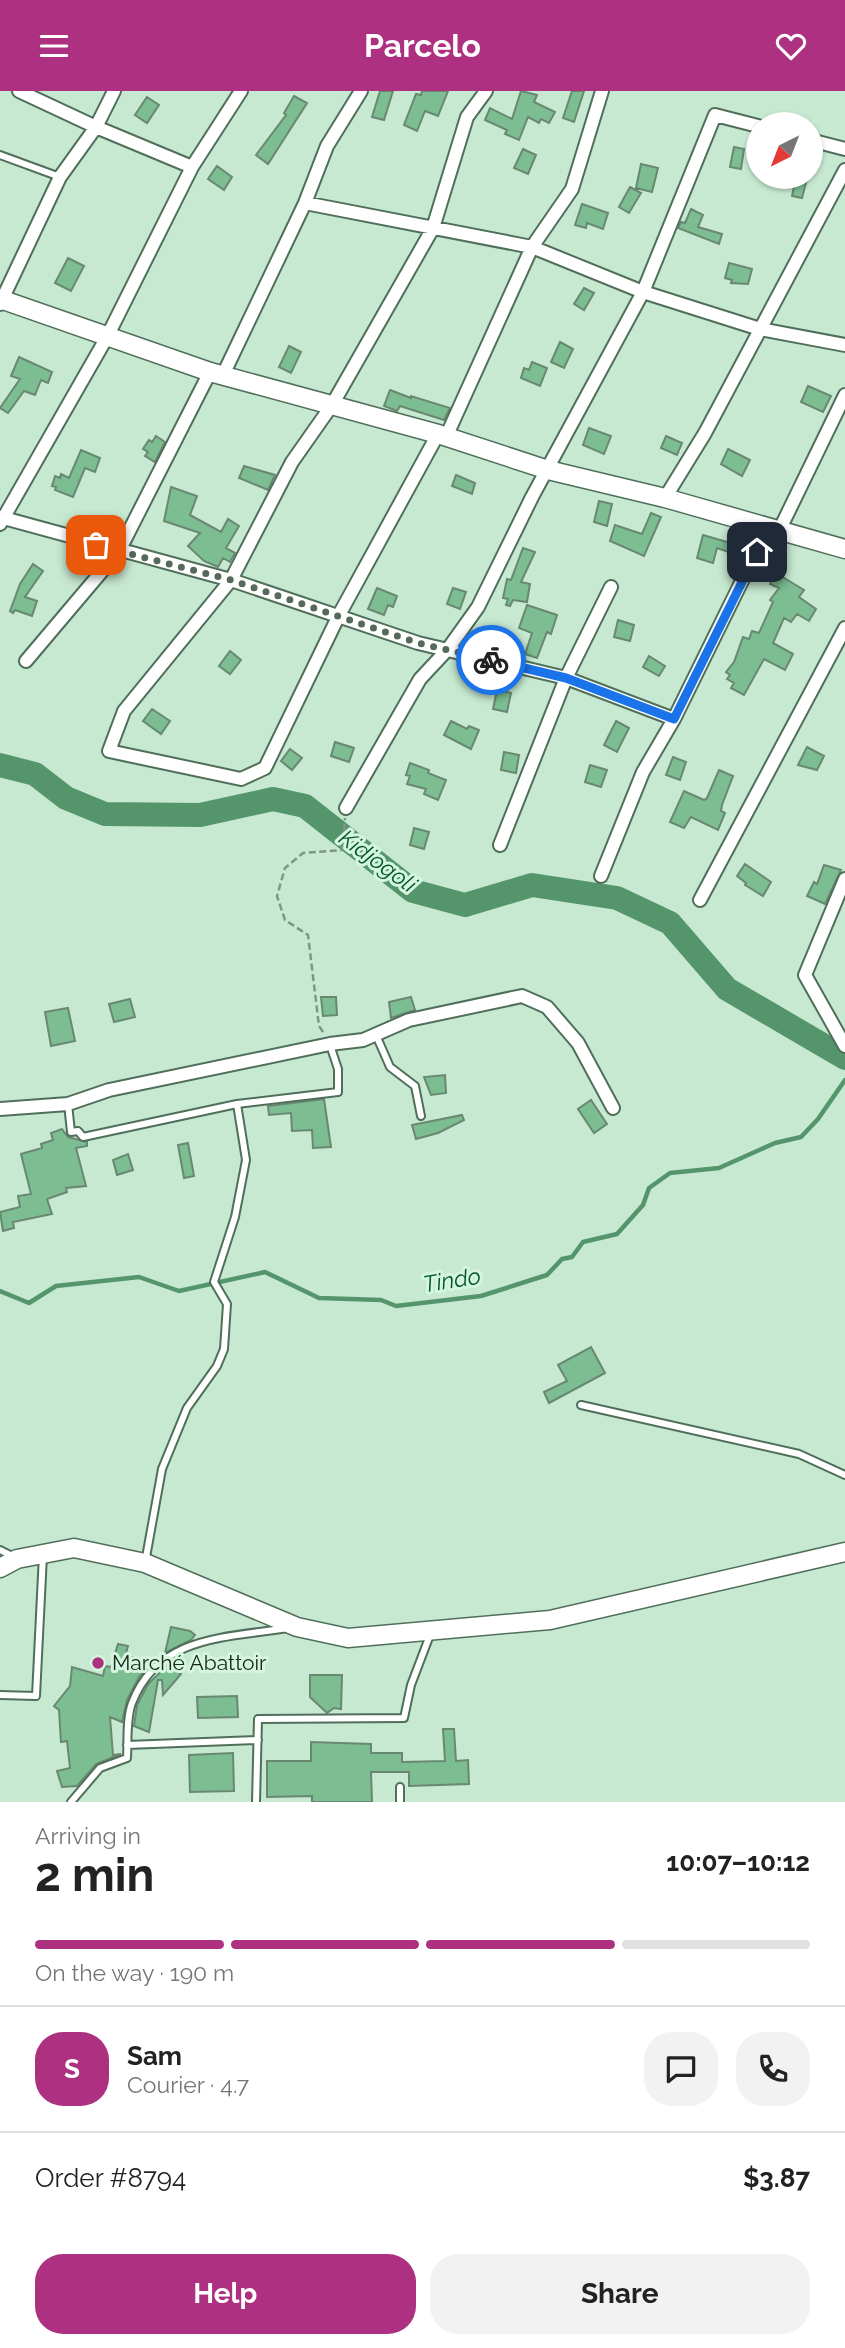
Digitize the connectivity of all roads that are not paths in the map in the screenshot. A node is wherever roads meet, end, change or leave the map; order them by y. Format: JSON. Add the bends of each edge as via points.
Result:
{"nodes":[{"id":1,"x":19,"y":91,"type":"edge"},
{"id":2,"x":114,"y":91,"type":"edge"},
{"id":3,"x":241,"y":91,"type":"edge"},
{"id":4,"x":361,"y":91,"type":"edge"},
{"id":5,"x":486,"y":91,"type":"edge"},
{"id":6,"x":602,"y":91,"type":"edge"},
{"id":7,"x":746,"y":123,"type":"edge"},
{"id":8,"x":96,"y":127,"type":"junction"},
{"id":9,"x":823,"y":143,"type":"edge"},
{"id":10,"x":845,"y":149,"type":"edge"},
{"id":11,"x":0,"y":155,"type":"edge"},
{"id":12,"x":192,"y":167,"type":"junction"},
{"id":13,"x":845,"y":170,"type":"edge"},
{"id":14,"x":60,"y":177,"type":"junction"},
{"id":15,"x":304,"y":203,"type":"junction"},
{"id":16,"x":433,"y":228,"type":"junction"},
{"id":17,"x":532,"y":247,"type":"junction"},
{"id":18,"x":643,"y":292,"type":"junction"},
{"id":19,"x":1,"y":301,"type":"edge"},
{"id":20,"x":760,"y":329,"type":"junction"},
{"id":21,"x":107,"y":337,"type":"junction"},
{"id":22,"x":845,"y":345,"type":"edge"},
{"id":23,"x":217,"y":374,"type":"junction"},
{"id":24,"x":845,"y":395,"type":"edge"},
{"id":25,"x":332,"y":405,"type":"junction"},
{"id":26,"x":442,"y":436,"type":"junction"},
{"id":27,"x":548,"y":470,"type":"junction"},
{"id":28,"x":665,"y":498,"type":"junction"},
{"id":29,"x":1,"y":520,"type":"edge"},
{"id":30,"x":774,"y":530,"type":"junction"},
{"id":31,"x":845,"y":549,"type":"edge"},
{"id":32,"x":118,"y":551,"type":"junction"},
{"id":33,"x":231,"y":580,"type":"junction"},
{"id":34,"x":611,"y":587,"type":"dead end"},
{"id":35,"x":339,"y":615,"type":"junction"},
{"id":36,"x":845,"y":628,"type":"edge"},
{"id":37,"x":449,"y":649,"type":"junction"},
{"id":38,"x":26,"y":661,"type":"dead end"},
{"id":39,"x":566,"y":678,"type":"junction"},
{"id":40,"x":674,"y":719,"type":"junction"},
{"id":41,"x":346,"y":808,"type":"road end"},
{"id":42,"x":500,"y":845,"type":"dead end"},
{"id":43,"x":601,"y":876,"type":"dead end"},
{"id":44,"x":845,"y":879,"type":"edge"},
{"id":45,"x":700,"y":900,"type":"dead end"},
{"id":46,"x":840,"y":900,"type":"edge"},
{"id":47,"x":376,"y":1035,"type":"junction"},
{"id":48,"x":330,"y":1044,"type":"junction"},
{"id":49,"x":845,"y":1045,"type":"edge"},
{"id":50,"x":68,"y":1104,"type":"junction"},
{"id":51,"x":237,"y":1104,"type":"junction"},
{"id":52,"x":613,"y":1108,"type":"dead end"},
{"id":53,"x":0,"y":1109,"type":"edge"},
{"id":54,"x":421,"y":1116,"type":"dead end"},
{"id":55,"x":581,"y":1405,"type":"dead end"},
{"id":56,"x":845,"y":1475,"type":"edge"},
{"id":57,"x":0,"y":1550,"type":"edge"},
{"id":58,"x":845,"y":1552,"type":"edge"},
{"id":59,"x":43,"y":1553,"type":"junction"},
{"id":60,"x":17,"y":1559,"type":"junction"},
{"id":61,"x":145,"y":1563,"type":"junction"},
{"id":62,"x":0,"y":1568,"type":"edge"},
{"id":63,"x":297,"y":1627,"type":"junction"},
{"id":64,"x":432,"y":1632,"type":"junction"},
{"id":65,"x":0,"y":1695,"type":"edge"},
{"id":66,"x":258,"y":1740,"type":"junction"},
{"id":67,"x":127,"y":1745,"type":"junction"},
{"id":68,"x":400,"y":1787,"type":"dead end"},
{"id":69,"x":71,"y":1802,"type":"edge"},
{"id":70,"x":256,"y":1802,"type":"edge"},
{"id":71,"x":400,"y":1802,"type":"edge"}],
"edges":[{"from":1,"to":8,"type":"street"},
{"from":2,"to":8,"type":"street"},
{"from":3,"to":12,"type":"street"},
{"from":4,"to":15,"type":"street","via":[[327,146]]},
{"from":5,"to":16,"type":"street","via":[[467,117]]},
{"from":6,"to":17,"type":"street","via":[[572,189]]},
{"from":7,"to":18,"type":"street","via":[[715,115]]},
{"from":8,"to":12,"type":"street"},
{"from":8,"to":14,"type":"street"},
{"from":9,"to":10,"type":"street"},
{"from":11,"to":14,"type":"lane"},
{"from":12,"to":21,"type":"street"},
{"from":13,"to":20,"type":"street"},
{"from":14,"to":19,"type":"street"},
{"from":15,"to":16,"type":"street"},
{"from":15,"to":23,"type":"street"},
{"from":16,"to":17,"type":"street"},
{"from":16,"to":25,"type":"street"},
{"from":17,"to":18,"type":"street"},
{"from":17,"to":26,"type":"street"},
{"from":18,"to":20,"type":"street"},
{"from":18,"to":27,"type":"street"},
{"from":19,"to":21,"type":"street"},
{"from":20,"to":22,"type":"street"},
{"from":20,"to":28,"type":"street"},
{"from":21,"to":23,"type":"street"},
{"from":21,"to":29,"type":"street"},
{"from":23,"to":25,"type":"street"},
{"from":23,"to":32,"type":"street"},
{"from":24,"to":30,"type":"street"},
{"from":25,"to":26,"type":"street"},
{"from":25,"to":33,"type":"street","via":[[292,462]]},
{"from":26,"to":27,"type":"street"},
{"from":26,"to":35,"type":"street"},
{"from":27,"to":28,"type":"street"},
{"from":27,"to":37,"type":"street","via":[[478,607]]},
{"from":28,"to":30,"type":"street"},
{"from":29,"to":32,"type":"street"},
{"from":30,"to":31,"type":"street"},
{"from":30,"to":40,"type":"street"},
{"from":32,"to":33,"type":"street"},
{"from":32,"to":38,"type":"street"},
{"from":33,"to":35,"type":"street"},
{"from":33,"to":35,"type":"street","via":[[124,711],[109,751],[241,779],[265,768]]},
{"from":34,"to":39,"type":"street"},
{"from":35,"to":37,"type":"street"},
{"from":36,"to":45,"type":"street"},
{"from":37,"to":39,"type":"street"},
{"from":37,"to":41,"type":"street","via":[[420,679]]},
{"from":39,"to":40,"type":"street"},
{"from":39,"to":42,"type":"street"},
{"from":40,"to":43,"type":"street","via":[[643,772]]},
{"from":44,"to":46,"type":"street"},
{"from":46,"to":49,"type":"street","via":[[805,975]]},
{"from":47,"to":48,"type":"street"},
{"from":47,"to":52,"type":"street","via":[[409,1020],[522,996],[548,1007],[578,1043]]},
{"from":47,"to":54,"type":"lane","via":[[390,1067],[415,1086]]},
{"from":48,"to":50,"type":"street","via":[[109,1090]]},
{"from":48,"to":51,"type":"lane","via":[[338,1069],[338,1092]]},
{"from":50,"to":51,"type":"lane","via":[[71,1132],[83,1137]]},
{"from":50,"to":53,"type":"street"},
{"from":51,"to":61,"type":"lane","via":[[246,1160],[235,1217],[214,1282],[227,1304],[224,1349],[187,1408],[162,1469]]},
{"from":55,"to":56,"type":"lane","via":[[799,1454]]},
{"from":57,"to":60,"type":"lane"},
{"from":58,"to":64,"type":"street","via":[[550,1621]]},
{"from":59,"to":60,"type":"street"},
{"from":59,"to":61,"type":"street","via":[[74,1548]]},
{"from":59,"to":65,"type":"lane","via":[[36,1696]]},
{"from":60,"to":62,"type":"street"},
{"from":61,"to":63,"type":"street"},
{"from":63,"to":64,"type":"street","via":[[348,1638]]},
{"from":63,"to":67,"type":"lane","via":[[203,1642],[170,1653],[147,1673],[131,1705]]},
{"from":64,"to":66,"type":"lane","via":[[411,1685],[404,1718],[258,1719]]},
{"from":66,"to":67,"type":"lane"},
{"from":66,"to":70,"type":"lane"},
{"from":67,"to":69,"type":"lane","via":[[127,1758],[100,1768]]},
{"from":68,"to":71,"type":"lane"}]}
